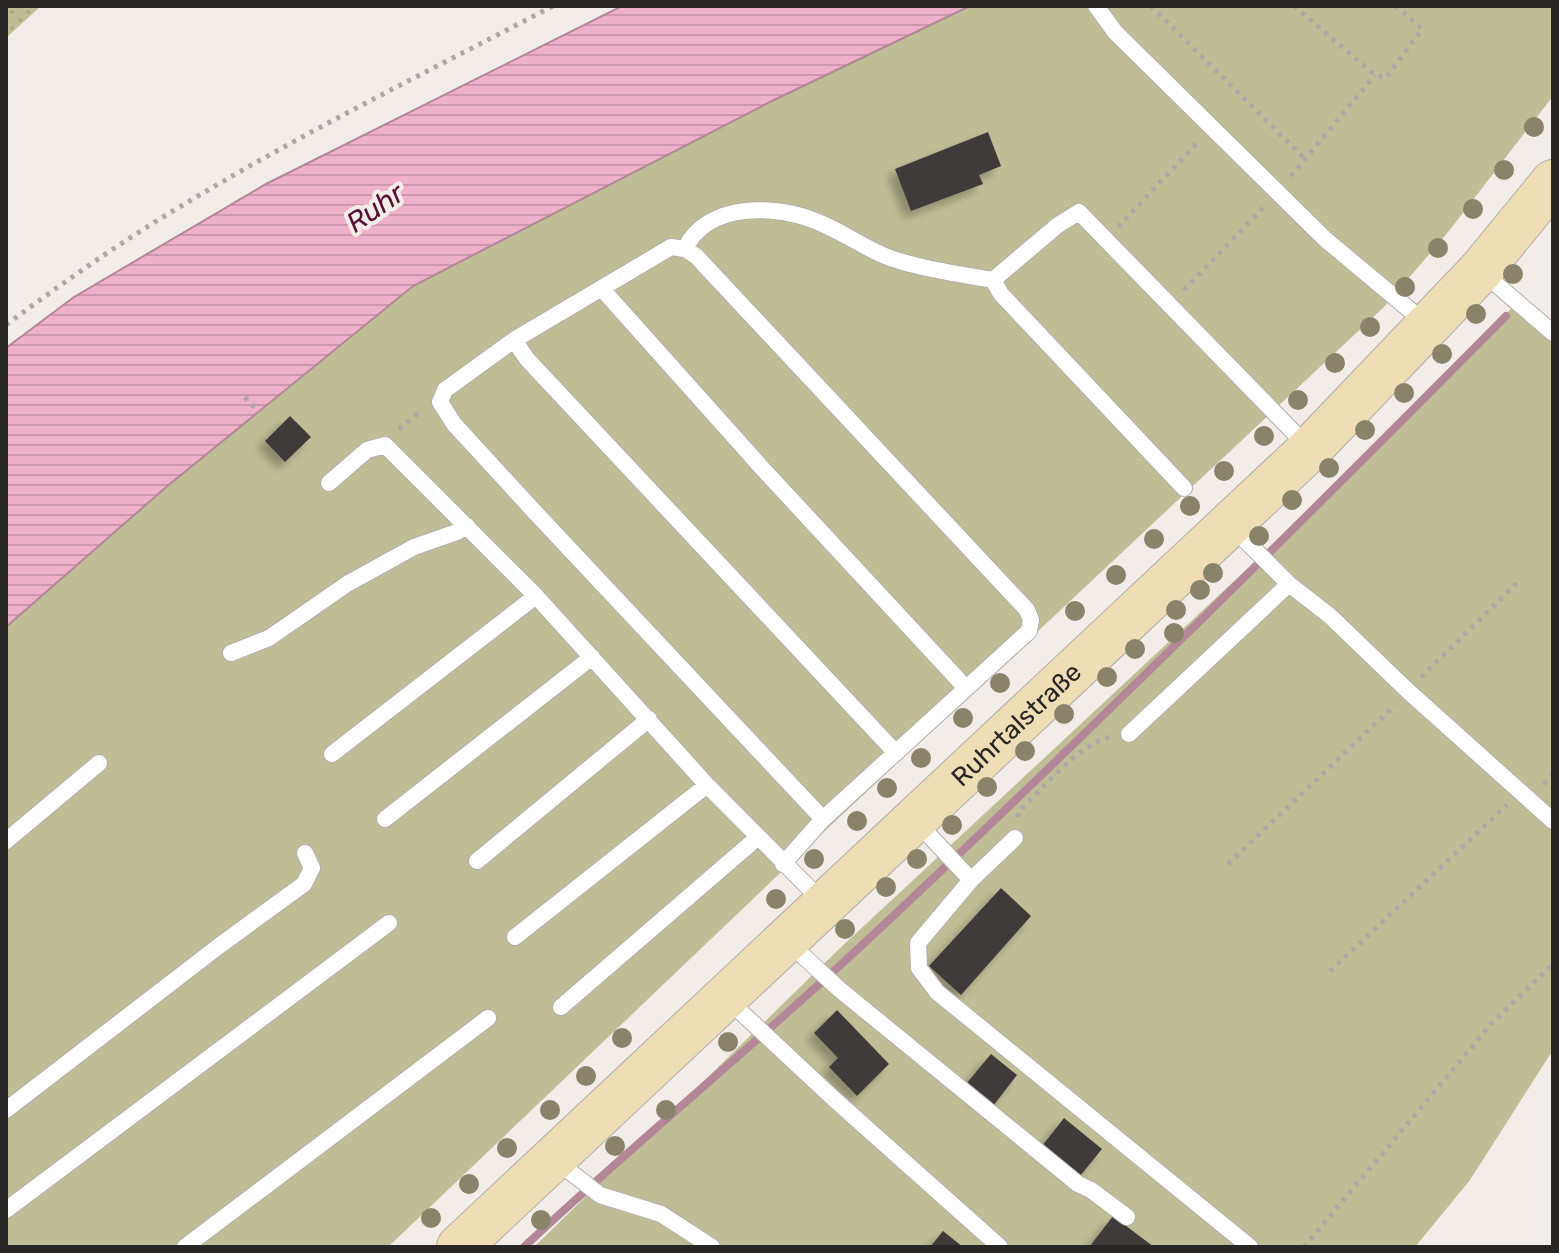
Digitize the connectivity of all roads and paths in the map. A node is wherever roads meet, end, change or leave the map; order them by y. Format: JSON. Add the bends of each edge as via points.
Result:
{"nodes":[{"id":1,"x":553,"y":6,"type":"edge"},
{"id":2,"x":1096,"y":6,"type":"edge"},
{"id":3,"x":1151,"y":6,"type":"edge"},
{"id":4,"x":1294,"y":6,"type":"edge"},
{"id":5,"x":1396,"y":6,"type":"edge"},
{"id":6,"x":1211,"y":128,"type":"junction"},
{"id":7,"x":1305,"y":159,"type":"dead end"},
{"id":8,"x":1553,"y":182,"type":"edge"},
{"id":9,"x":1106,"y":239,"type":"junction"},
{"id":10,"x":685,"y":249,"type":"junction"},
{"id":11,"x":1480,"y":271,"type":"junction"},
{"id":12,"x":993,"y":280,"type":"junction"},
{"id":13,"x":602,"y":289,"type":"junction"},
{"id":14,"x":6,"y":325,"type":"edge"},
{"id":15,"x":1429,"y":326,"type":"junction"},
{"id":16,"x":1553,"y":333,"type":"edge"},
{"id":17,"x":514,"y":340,"type":"junction"},
{"id":18,"x":245,"y":397,"type":"dead end"},
{"id":19,"x":440,"y":402,"type":"junction"},
{"id":20,"x":259,"y":412,"type":"dead end"},
{"id":21,"x":385,"y":445,"type":"junction"},
{"id":22,"x":1310,"y":449,"type":"junction"},
{"id":23,"x":329,"y":483,"type":"dead end"},
{"id":24,"x":1184,"y":488,"type":"dead end"},
{"id":25,"x":1229,"y":524,"type":"junction"},
{"id":26,"x":467,"y":526,"type":"junction"},
{"id":27,"x":1520,"y":580,"type":"dead end"},
{"id":28,"x":1289,"y":584,"type":"junction"},
{"id":29,"x":536,"y":596,"type":"junction"},
{"id":30,"x":231,"y":653,"type":"dead end"},
{"id":31,"x":592,"y":657,"type":"junction"},
{"id":32,"x":966,"y":688,"type":"junction"},
{"id":33,"x":1408,"y":691,"type":"junction"},
{"id":34,"x":649,"y":719,"type":"junction"},
{"id":35,"x":1129,"y":734,"type":"joint"},
{"id":36,"x":896,"y":753,"type":"junction"},
{"id":37,"x":332,"y":754,"type":"dead end"},
{"id":38,"x":99,"y":763,"type":"dead end"},
{"id":39,"x":707,"y":785,"type":"junction"},
{"id":40,"x":1523,"y":793,"type":"junction"},
{"id":41,"x":385,"y":819,"type":"dead end"},
{"id":42,"x":823,"y":819,"type":"junction"},
{"id":43,"x":914,"y":819,"type":"junction"},
{"id":44,"x":1553,"y":821,"type":"edge"},
{"id":45,"x":757,"y":838,"type":"junction"},
{"id":46,"x":1015,"y":838,"type":"joint"},
{"id":47,"x":6,"y":841,"type":"edge"},
{"id":48,"x":305,"y":853,"type":"dead end"},
{"id":49,"x":477,"y":861,"type":"dead end"},
{"id":50,"x":783,"y":864,"type":"junction"},
{"id":51,"x":1228,"y":864,"type":"dead end"},
{"id":52,"x":971,"y":880,"type":"junction"},
{"id":53,"x":824,"y":903,"type":"junction"},
{"id":54,"x":389,"y":923,"type":"dead end"},
{"id":55,"x":515,"y":937,"type":"dead end"},
{"id":56,"x":786,"y":940,"type":"junction"},
{"id":57,"x":1553,"y":964,"type":"edge"},
{"id":58,"x":1330,"y":971,"type":"dead end"},
{"id":59,"x":726,"y":998,"type":"junction"},
{"id":60,"x":561,"y":1007,"type":"dead end"},
{"id":61,"x":488,"y":1018,"type":"dead end"},
{"id":62,"x":6,"y":1110,"type":"edge"},
{"id":63,"x":553,"y":1159,"type":"junction"},
{"id":64,"x":6,"y":1210,"type":"edge"},
{"id":65,"x":1127,"y":1217,"type":"dead end"},
{"id":66,"x":463,"y":1246,"type":"edge"},
{"id":67,"x":185,"y":1247,"type":"edge"},
{"id":68,"x":712,"y":1247,"type":"edge"},
{"id":69,"x":1000,"y":1247,"type":"edge"},
{"id":70,"x":1250,"y":1247,"type":"edge"},
{"id":71,"x":1304,"y":1247,"type":"edge"}],
"edges":[{"from":1,"to":14,"type":"path","via":[[187,202]]},
{"from":2,"to":6,"type":"lane","via":[[1115,32]]},
{"from":3,"to":7,"type":"path"},
{"from":4,"to":5,"type":"path","via":[[1375,75],[1386,78],[1422,29]]},
{"from":6,"to":9,"type":"path"},
{"from":6,"to":15,"type":"lane","via":[[1325,239]]},
{"from":8,"to":11,"type":"main road","name":"Ruhrtalstraße"},
{"from":9,"to":12,"type":"lane","via":[[1079,212]]},
{"from":9,"to":22,"type":"lane"},
{"from":10,"to":12,"type":"lane","via":[[691,236],[709,223],[734,213],[771,209],[815,220],[893,259]]},
{"from":10,"to":13,"type":"lane","via":[[671,247]]},
{"from":10,"to":32,"type":"lane","via":[[1027,610],[1029,631]]},
{"from":11,"to":15,"type":"main road","name":"Ruhrtalstraße"},
{"from":11,"to":16,"type":"lane"},
{"from":12,"to":24,"type":"lane"},
{"from":13,"to":17,"type":"lane"},
{"from":13,"to":32,"type":"lane"},
{"from":15,"to":22,"type":"main road","name":"Ruhrtalstraße"},
{"from":17,"to":19,"type":"lane","via":[[445,390]]},
{"from":17,"to":36,"type":"lane"},
{"from":18,"to":20,"type":"path"},
{"from":19,"to":21,"type":"path","via":[[430,404]]},
{"from":19,"to":42,"type":"lane","via":[[512,488]]},
{"from":21,"to":23,"type":"lane","via":[[367,450]]},
{"from":21,"to":26,"type":"lane"},
{"from":22,"to":25,"type":"main road","name":"Ruhrtalstraße"},
{"from":25,"to":28,"type":"lane"},
{"from":25,"to":43,"type":"main road","name":"Ruhrtalstraße"},
{"from":26,"to":29,"type":"lane"},
{"from":26,"to":30,"type":"lane","via":[[401,554],[269,638]]},
{"from":27,"to":33,"type":"path"},
{"from":28,"to":33,"type":"lane"},
{"from":28,"to":35,"type":"lane"},
{"from":29,"to":31,"type":"lane"},
{"from":29,"to":37,"type":"lane"},
{"from":31,"to":34,"type":"lane"},
{"from":31,"to":41,"type":"lane"},
{"from":32,"to":36,"type":"lane"},
{"from":33,"to":40,"type":"lane"},
{"from":33,"to":51,"type":"path"},
{"from":34,"to":39,"type":"lane"},
{"from":34,"to":49,"type":"lane"},
{"from":35,"to":46,"type":"path","via":[[1099,739],[1079,754],[1018,812]]},
{"from":36,"to":42,"type":"lane"},
{"from":38,"to":47,"type":"lane"},
{"from":39,"to":45,"type":"lane"},
{"from":39,"to":55,"type":"lane"},
{"from":40,"to":44,"type":"lane"},
{"from":40,"to":58,"type":"path"},
{"from":42,"to":50,"type":"lane"},
{"from":43,"to":52,"type":"lane"},
{"from":43,"to":53,"type":"main road","name":"Ruhrtalstraße"},
{"from":45,"to":50,"type":"lane"},
{"from":45,"to":60,"type":"lane"},
{"from":46,"to":52,"type":"lane"},
{"from":48,"to":62,"type":"lane","via":[[312,868],[304,884]]},
{"from":50,"to":53,"type":"lane"},
{"from":52,"to":70,"type":"lane","via":[[918,943],[919,968],[937,992]]},
{"from":53,"to":56,"type":"main road","name":"Ruhrtalstraße"},
{"from":54,"to":64,"type":"lane"},
{"from":56,"to":59,"type":"main road","name":"Ruhrtalstraße"},
{"from":56,"to":65,"type":"lane","via":[[1078,1184]]},
{"from":57,"to":71,"type":"path","via":[[1492,1023]]},
{"from":59,"to":63,"type":"main road","name":"Ruhrtalstraße"},
{"from":59,"to":69,"type":"lane"},
{"from":61,"to":67,"type":"lane"},
{"from":63,"to":66,"type":"main road","name":"Ruhrtalstraße"},
{"from":63,"to":68,"type":"lane","via":[[600,1195],[661,1214]]}]}
